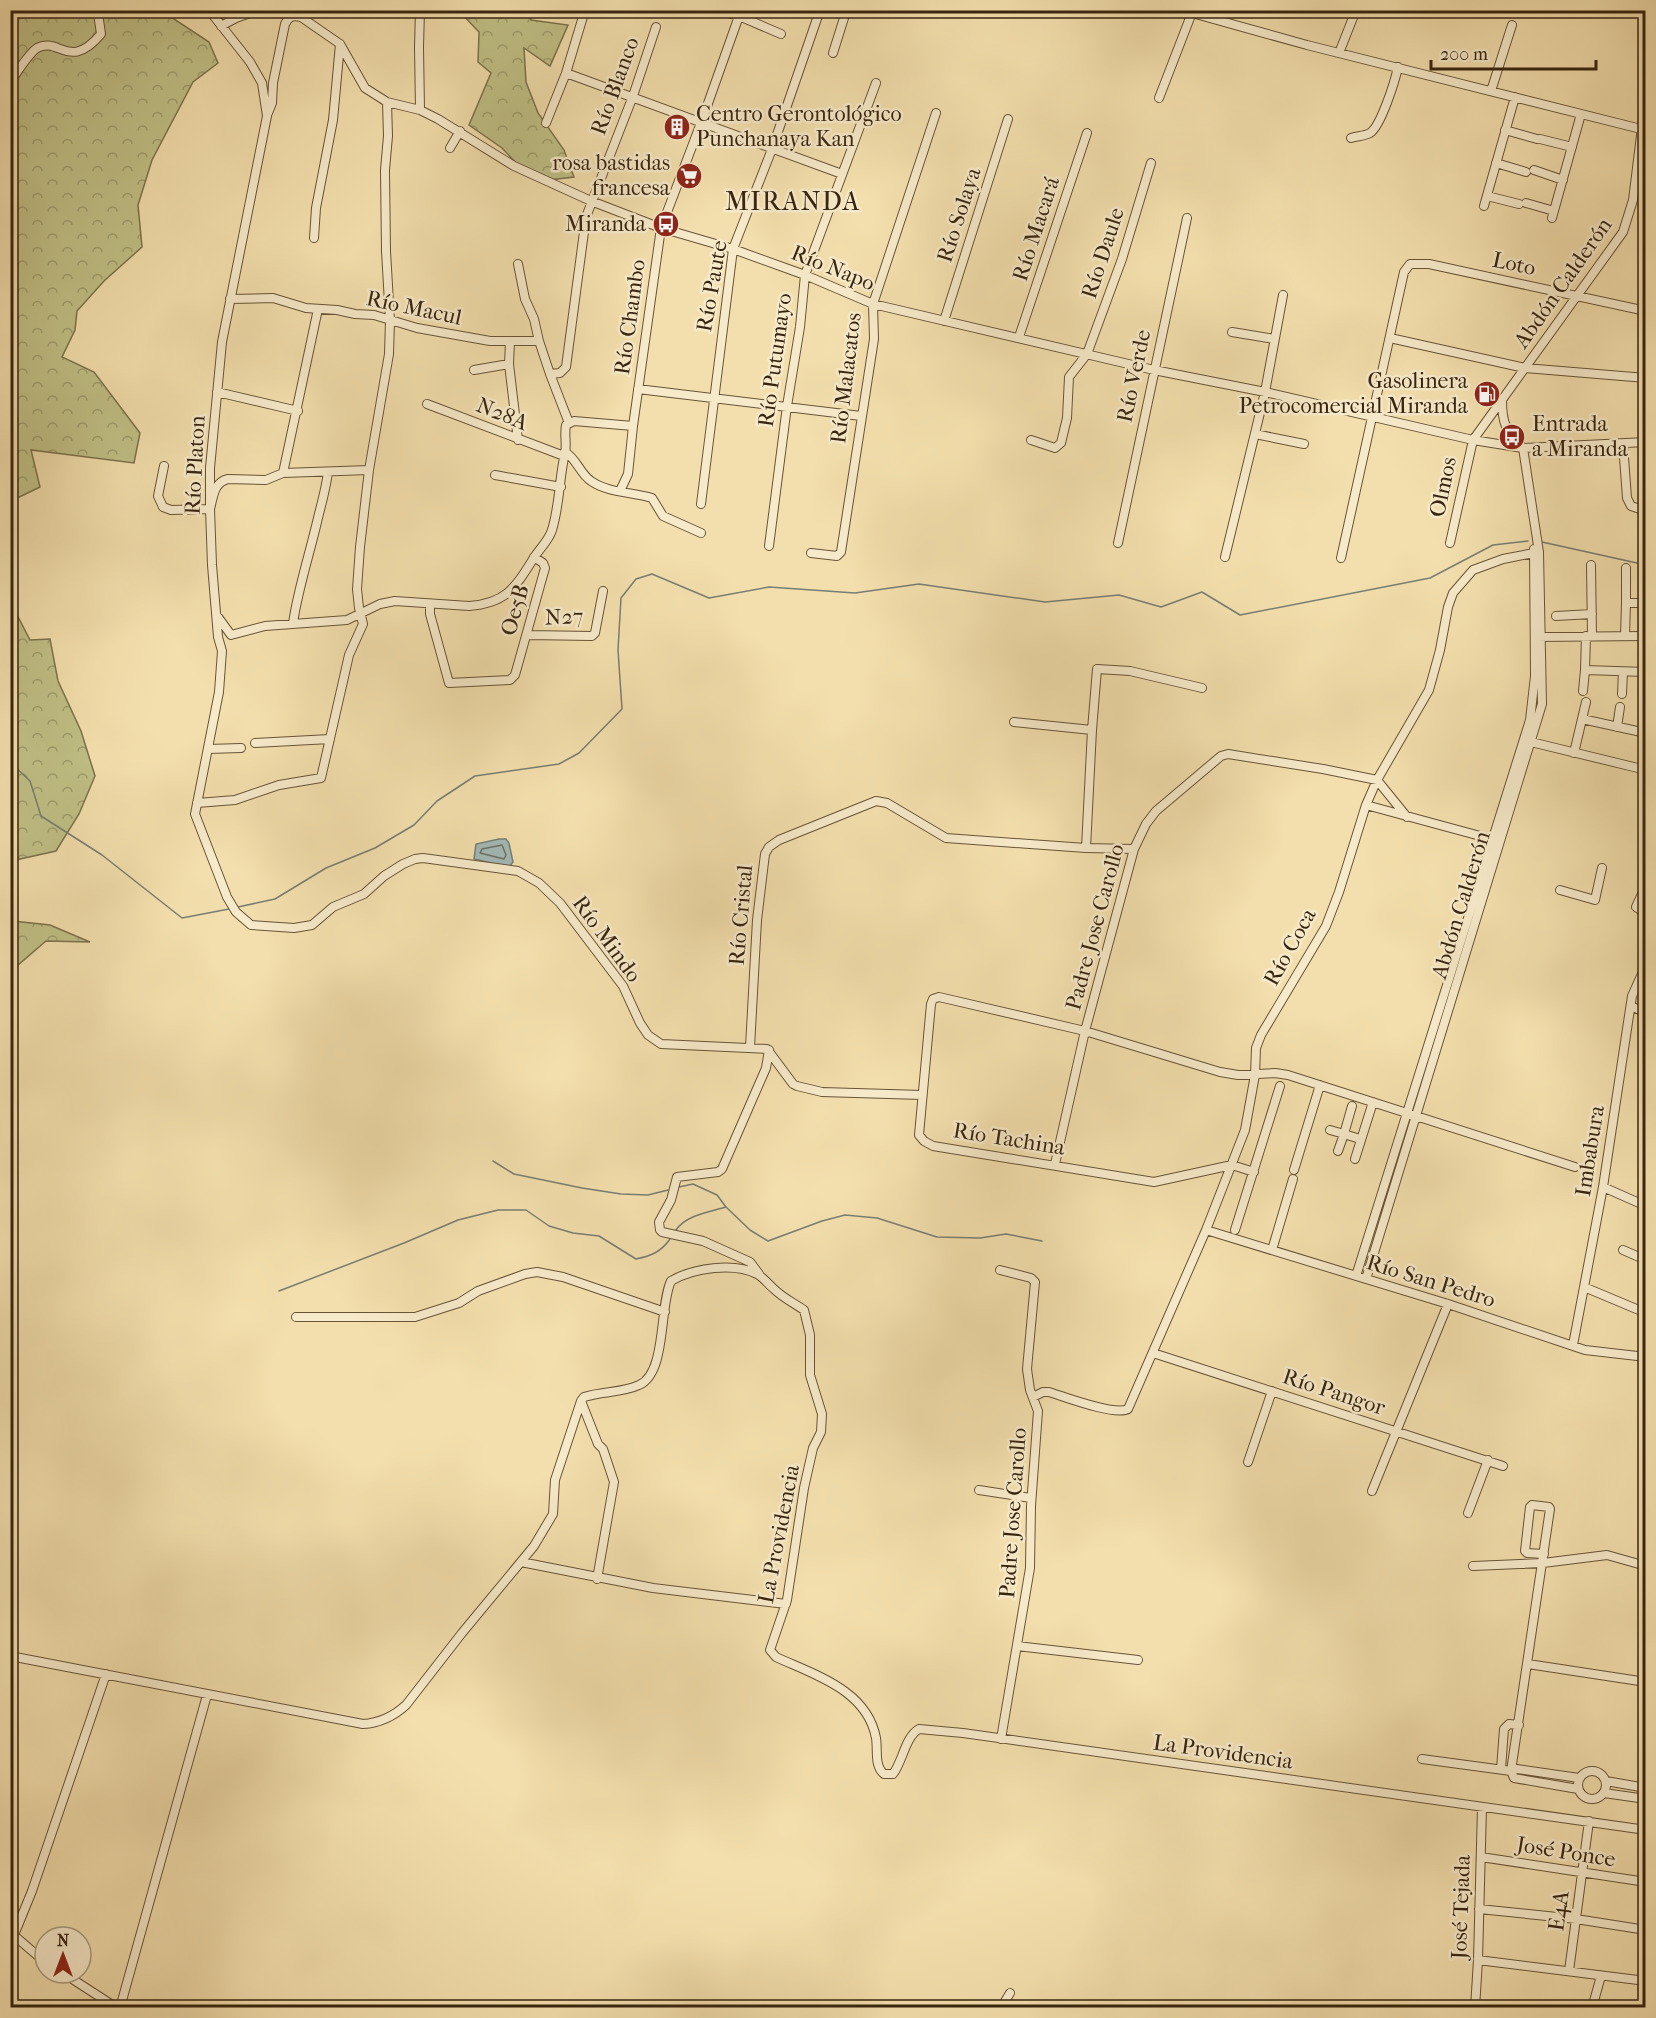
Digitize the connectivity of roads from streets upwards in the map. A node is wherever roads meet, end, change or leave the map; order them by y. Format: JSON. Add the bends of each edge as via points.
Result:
{"nodes":[{"id":1,"x":94,"y":10,"type":"edge"},
{"id":2,"x":208,"y":10,"type":"edge"},
{"id":3,"x":259,"y":10,"type":"edge"},
{"id":4,"x":420,"y":10,"type":"edge"},
{"id":5,"x":585,"y":10,"type":"edge"},
{"id":6,"x":716,"y":10,"type":"edge"},
{"id":7,"x":806,"y":10,"type":"edge"},
{"id":8,"x":1356,"y":10,"type":"edge"},
{"id":9,"x":820,"y":12,"type":"edge"},
{"id":10,"x":1192,"y":12,"type":"edge"},
{"id":11,"x":291,"y":13,"type":"edge"},
{"id":12,"x":740,"y":13,"type":"edge"},
{"id":13,"x":1512,"y":25,"type":"dead end"},
{"id":14,"x":221,"y":26,"type":"junction"},
{"id":15,"x":656,"y":27,"type":"dead end"},
{"id":16,"x":781,"y":33,"type":"dead end"},
{"id":17,"x":340,"y":44,"type":"junction"},
{"id":18,"x":833,"y":53,"type":"dead end"},
{"id":19,"x":1339,"y":53,"type":"junction"},
{"id":20,"x":1398,"y":67,"type":"junction"},
{"id":21,"x":566,"y":73,"type":"junction"},
{"id":22,"x":10,"y":82,"type":"edge"},
{"id":23,"x":876,"y":83,"type":"dead end"},
{"id":24,"x":1491,"y":91,"type":"junction"},
{"id":25,"x":1646,"y":95,"type":"edge"},
{"id":26,"x":633,"y":96,"type":"junction"},
{"id":27,"x":1515,"y":97,"type":"junction"},
{"id":28,"x":1159,"y":98,"type":"dead end"},
{"id":29,"x":387,"y":102,"type":"junction"},
{"id":30,"x":420,"y":110,"type":"junction"},
{"id":31,"x":936,"y":113,"type":"dead end"},
{"id":32,"x":1581,"y":114,"type":"junction"},
{"id":33,"x":267,"y":116,"type":"junction"},
{"id":34,"x":1008,"y":119,"type":"dead end"},
{"id":35,"x":546,"y":123,"type":"dead end"},
{"id":36,"x":701,"y":123,"type":"junction"},
{"id":37,"x":1641,"y":129,"type":"junction"},
{"id":38,"x":1505,"y":130,"type":"junction"},
{"id":39,"x":460,"y":131,"type":"junction"},
{"id":40,"x":1087,"y":132,"type":"dead end"},
{"id":41,"x":1351,"y":138,"type":"dead end"},
{"id":42,"x":1572,"y":147,"type":"junction"},
{"id":43,"x":450,"y":148,"type":"dead end"},
{"id":44,"x":772,"y":149,"type":"junction"},
{"id":45,"x":1151,"y":163,"type":"dead end"},
{"id":46,"x":1496,"y":163,"type":"junction"},
{"id":47,"x":1641,"y":167,"type":"edge"},
{"id":48,"x":842,"y":174,"type":"junction"},
{"id":49,"x":1563,"y":180,"type":"junction"},
{"id":50,"x":1487,"y":196,"type":"junction"},
{"id":51,"x":591,"y":201,"type":"junction"},
{"id":52,"x":1484,"y":206,"type":"dead end"},
{"id":53,"x":1187,"y":218,"type":"dead end"},
{"id":54,"x":661,"y":228,"type":"junction"},
{"id":55,"x":314,"y":238,"type":"dead end"},
{"id":56,"x":733,"y":249,"type":"junction"},
{"id":57,"x":518,"y":264,"type":"dead end"},
{"id":58,"x":805,"y":275,"type":"junction"},
{"id":59,"x":1283,"y":295,"type":"dead end"},
{"id":60,"x":1578,"y":296,"type":"junction"},
{"id":61,"x":230,"y":299,"type":"junction"},
{"id":62,"x":873,"y":304,"type":"junction"},
{"id":63,"x":318,"y":309,"type":"junction"},
{"id":64,"x":1646,"y":311,"type":"edge"},
{"id":65,"x":390,"y":320,"type":"junction"},
{"id":66,"x":944,"y":321,"type":"junction"},
{"id":67,"x":1232,"y":332,"type":"dead end"},
{"id":68,"x":1019,"y":337,"type":"junction"},
{"id":69,"x":1274,"y":339,"type":"junction"},
{"id":70,"x":1390,"y":339,"type":"junction"},
{"id":71,"x":539,"y":341,"type":"junction"},
{"id":72,"x":510,"y":342,"type":"junction"},
{"id":73,"x":1087,"y":354,"type":"junction"},
{"id":74,"x":509,"y":364,"type":"junction"},
{"id":75,"x":1525,"y":368,"type":"junction"},
{"id":76,"x":474,"y":370,"type":"dead end"},
{"id":77,"x":1154,"y":370,"type":"junction"},
{"id":78,"x":550,"y":374,"type":"junction"},
{"id":79,"x":1646,"y":378,"type":"edge"},
{"id":80,"x":638,"y":389,"type":"junction"},
{"id":81,"x":217,"y":392,"type":"junction"},
{"id":82,"x":1265,"y":392,"type":"junction"},
{"id":83,"x":713,"y":399,"type":"junction"},
{"id":84,"x":1502,"y":400,"type":"junction"},
{"id":85,"x":427,"y":404,"type":"dead end"},
{"id":86,"x":787,"y":406,"type":"junction"},
{"id":87,"x":298,"y":411,"type":"junction"},
{"id":88,"x":861,"y":416,"type":"junction"},
{"id":89,"x":1371,"y":418,"type":"junction"},
{"id":90,"x":568,"y":423,"type":"junction"},
{"id":91,"x":633,"y":426,"type":"junction"},
{"id":92,"x":1255,"y":434,"type":"junction"},
{"id":93,"x":518,"y":440,"type":"junction"},
{"id":94,"x":1031,"y":440,"type":"dead end"},
{"id":95,"x":1473,"y":440,"type":"junction"},
{"id":96,"x":1646,"y":442,"type":"edge"},
{"id":97,"x":1304,"y":444,"type":"dead end"},
{"id":98,"x":1623,"y":444,"type":"junction"},
{"id":99,"x":1523,"y":448,"type":"junction"},
{"id":100,"x":564,"y":454,"type":"junction"},
{"id":101,"x":164,"y":466,"type":"dead end"},
{"id":102,"x":369,"y":470,"type":"junction"},
{"id":103,"x":328,"y":472,"type":"junction"},
{"id":104,"x":283,"y":473,"type":"junction"},
{"id":105,"x":628,"y":474,"type":"junction"},
{"id":106,"x":495,"y":475,"type":"dead end"},
{"id":107,"x":561,"y":487,"type":"junction"},
{"id":108,"x":620,"y":491,"type":"junction"},
{"id":109,"x":634,"y":494,"type":"junction"},
{"id":110,"x":700,"y":504,"type":"dead end"},
{"id":111,"x":210,"y":509,"type":"junction"},
{"id":112,"x":1646,"y":511,"type":"edge"},
{"id":113,"x":701,"y":533,"type":"dead end"},
{"id":114,"x":1118,"y":543,"type":"dead end"},
{"id":115,"x":1450,"y":543,"type":"dead end"},
{"id":116,"x":769,"y":546,"type":"dead end"},
{"id":117,"x":1536,"y":552,"type":"junction"},
{"id":118,"x":811,"y":553,"type":"dead end"},
{"id":119,"x":534,"y":557,"type":"junction"},
{"id":120,"x":1225,"y":557,"type":"dead end"},
{"id":121,"x":1341,"y":558,"type":"dead end"},
{"id":122,"x":1591,"y":565,"type":"dead end"},
{"id":123,"x":1626,"y":568,"type":"dead end"},
{"id":124,"x":603,"y":591,"type":"dead end"},
{"id":125,"x":1626,"y":603,"type":"junction"},
{"id":126,"x":1646,"y":603,"type":"edge"},
{"id":127,"x":430,"y":604,"type":"junction"},
{"id":128,"x":1592,"y":614,"type":"junction"},
{"id":129,"x":217,"y":615,"type":"junction"},
{"id":130,"x":360,"y":615,"type":"junction"},
{"id":131,"x":1556,"y":616,"type":"dead end"},
{"id":132,"x":293,"y":623,"type":"junction"},
{"id":133,"x":231,"y":635,"type":"junction"},
{"id":134,"x":526,"y":635,"type":"junction"},
{"id":135,"x":1538,"y":636,"type":"junction"},
{"id":136,"x":1589,"y":636,"type":"junction"},
{"id":137,"x":1625,"y":636,"type":"junction"},
{"id":138,"x":1646,"y":636,"type":"edge"},
{"id":139,"x":222,"y":651,"type":"junction"},
{"id":140,"x":1585,"y":670,"type":"junction"},
{"id":141,"x":1623,"y":672,"type":"junction"},
{"id":142,"x":1646,"y":672,"type":"edge"},
{"id":143,"x":1202,"y":688,"type":"dead end"},
{"id":144,"x":1583,"y":691,"type":"dead end"},
{"id":145,"x":1622,"y":694,"type":"dead end"},
{"id":146,"x":1586,"y":702,"type":"dead end"},
{"id":147,"x":1620,"y":707,"type":"dead end"},
{"id":148,"x":1582,"y":719,"type":"junction"},
{"id":149,"x":1014,"y":722,"type":"dead end"},
{"id":150,"x":1617,"y":727,"type":"junction"},
{"id":151,"x":1092,"y":730,"type":"junction"},
{"id":152,"x":1646,"y":733,"type":"edge"},
{"id":153,"x":330,"y":739,"type":"junction"},
{"id":154,"x":255,"y":742,"type":"dead end"},
{"id":155,"x":1531,"y":742,"type":"junction"},
{"id":156,"x":241,"y":748,"type":"dead end"},
{"id":157,"x":208,"y":749,"type":"junction"},
{"id":158,"x":1574,"y":753,"type":"junction"},
{"id":159,"x":1638,"y":768,"type":"dead end"},
{"id":160,"x":1377,"y":780,"type":"junction"},
{"id":161,"x":197,"y":803,"type":"junction"},
{"id":162,"x":1366,"y":805,"type":"junction"},
{"id":163,"x":1407,"y":817,"type":"junction"},
{"id":164,"x":1495,"y":840,"type":"junction"},
{"id":165,"x":1086,"y":848,"type":"junction"},
{"id":166,"x":1134,"y":849,"type":"junction"},
{"id":167,"x":1602,"y":868,"type":"dead end"},
{"id":168,"x":1646,"y":885,"type":"edge"},
{"id":169,"x":1560,"y":890,"type":"dead end"},
{"id":170,"x":1646,"y":914,"type":"edge"},
{"id":171,"x":251,"y":925,"type":"joint"},
{"id":172,"x":1646,"y":965,"type":"edge"},
{"id":173,"x":1630,"y":1006,"type":"junction"},
{"id":174,"x":1646,"y":1013,"type":"edge"},
{"id":175,"x":1085,"y":1031,"type":"junction"},
{"id":176,"x":750,"y":1047,"type":"junction"},
{"id":177,"x":769,"y":1050,"type":"junction"},
{"id":178,"x":1255,"y":1075,"type":"junction"},
{"id":179,"x":1320,"y":1085,"type":"junction"},
{"id":180,"x":1280,"y":1086,"type":"dead end"},
{"id":181,"x":922,"y":1095,"type":"junction"},
{"id":182,"x":1373,"y":1102,"type":"junction"},
{"id":183,"x":1352,"y":1106,"type":"dead end"},
{"id":184,"x":1411,"y":1115,"type":"junction"},
{"id":185,"x":1330,"y":1130,"type":"dead end"},
{"id":186,"x":1344,"y":1134,"type":"junction"},
{"id":187,"x":1360,"y":1139,"type":"junction"},
{"id":188,"x":1338,"y":1151,"type":"dead end"},
{"id":189,"x":1355,"y":1159,"type":"dead end"},
{"id":190,"x":1054,"y":1164,"type":"junction"},
{"id":191,"x":1232,"y":1165,"type":"junction"},
{"id":192,"x":1575,"y":1167,"type":"dead end"},
{"id":193,"x":1254,"y":1172,"type":"junction"},
{"id":194,"x":1603,"y":1187,"type":"junction"},
{"id":195,"x":1646,"y":1206,"type":"edge"},
{"id":196,"x":1206,"y":1230,"type":"junction"},
{"id":197,"x":1235,"y":1230,"type":"dead end"},
{"id":198,"x":1272,"y":1250,"type":"junction"},
{"id":199,"x":1623,"y":1250,"type":"dead end"},
{"id":200,"x":1646,"y":1260,"type":"edge"},
{"id":201,"x":1000,"y":1270,"type":"dead end"},
{"id":202,"x":760,"y":1275,"type":"junction"},
{"id":203,"x":1356,"y":1276,"type":"junction"},
{"id":204,"x":1366,"y":1279,"type":"junction"},
{"id":205,"x":1584,"y":1287,"type":"junction"},
{"id":206,"x":1646,"y":1303,"type":"edge"},
{"id":207,"x":1448,"y":1304,"type":"junction"},
{"id":208,"x":664,"y":1312,"type":"junction"},
{"id":209,"x":1643,"y":1312,"type":"edge"},
{"id":210,"x":296,"y":1317,"type":"dead end"},
{"id":211,"x":1573,"y":1345,"type":"junction"},
{"id":212,"x":1154,"y":1353,"type":"junction"},
{"id":213,"x":1646,"y":1357,"type":"edge"},
{"id":214,"x":1272,"y":1391,"type":"junction"},
{"id":215,"x":1033,"y":1397,"type":"junction"},
{"id":216,"x":581,"y":1401,"type":"junction"},
{"id":217,"x":1396,"y":1431,"type":"junction"},
{"id":218,"x":1488,"y":1460,"type":"junction"},
{"id":219,"x":1248,"y":1462,"type":"dead end"},
{"id":220,"x":1503,"y":1466,"type":"dead end"},
{"id":221,"x":979,"y":1490,"type":"dead end"},
{"id":222,"x":1372,"y":1491,"type":"dead end"},
{"id":223,"x":1031,"y":1498,"type":"junction"},
{"id":224,"x":1468,"y":1513,"type":"dead end"},
{"id":225,"x":534,"y":1546,"type":"junction"},
{"id":226,"x":1544,"y":1554,"type":"junction"},
{"id":227,"x":521,"y":1562,"type":"junction"},
{"id":228,"x":1543,"y":1563,"type":"junction"},
{"id":229,"x":536,"y":1565,"type":"junction"},
{"id":230,"x":1473,"y":1566,"type":"dead end"},
{"id":231,"x":1646,"y":1566,"type":"edge"},
{"id":232,"x":597,"y":1579,"type":"junction"},
{"id":233,"x":786,"y":1604,"type":"junction"},
{"id":234,"x":1017,"y":1646,"type":"junction"},
{"id":235,"x":10,"y":1656,"type":"edge"},
{"id":236,"x":1138,"y":1660,"type":"dead end"},
{"id":237,"x":1528,"y":1664,"type":"junction"},
{"id":238,"x":106,"y":1674,"type":"junction"},
{"id":239,"x":1646,"y":1682,"type":"edge"},
{"id":240,"x":207,"y":1695,"type":"junction"},
{"id":241,"x":1519,"y":1725,"type":"junction"},
{"id":242,"x":1001,"y":1739,"type":"junction"},
{"id":243,"x":1422,"y":1759,"type":"dead end"},
{"id":244,"x":1501,"y":1769,"type":"junction"},
{"id":245,"x":1511,"y":1771,"type":"junction"},
{"id":246,"x":1579,"y":1778,"type":"junction"},
{"id":247,"x":1606,"y":1781,"type":"junction"},
{"id":248,"x":1646,"y":1788,"type":"edge"},
{"id":249,"x":1578,"y":1789,"type":"junction"},
{"id":250,"x":1604,"y":1793,"type":"junction"},
{"id":251,"x":1646,"y":1799,"type":"edge"},
{"id":252,"x":1482,"y":1807,"type":"junction"},
{"id":253,"x":1589,"y":1821,"type":"junction"},
{"id":254,"x":1646,"y":1830,"type":"edge"},
{"id":255,"x":1480,"y":1857,"type":"junction"},
{"id":256,"x":1582,"y":1872,"type":"junction"},
{"id":257,"x":1646,"y":1882,"type":"edge"},
{"id":258,"x":1479,"y":1909,"type":"junction"},
{"id":259,"x":1576,"y":1919,"type":"junction"},
{"id":260,"x":1646,"y":1930,"type":"edge"},
{"id":261,"x":12,"y":1933,"type":"edge"},
{"id":262,"x":33,"y":1951,"type":"edge"},
{"id":263,"x":1478,"y":1960,"type":"junction"},
{"id":264,"x":1569,"y":1971,"type":"junction"},
{"id":265,"x":1601,"y":1976,"type":"junction"},
{"id":266,"x":1646,"y":1981,"type":"edge"},
{"id":267,"x":83,"y":1985,"type":"edge"},
{"id":268,"x":1646,"y":1991,"type":"edge"},
{"id":269,"x":1010,"y":1993,"type":"dead end"},
{"id":270,"x":119,"y":2007,"type":"edge"},
{"id":271,"x":1001,"y":2007,"type":"edge"},
{"id":272,"x":1475,"y":2007,"type":"edge"},
{"id":273,"x":1592,"y":2007,"type":"edge"},
{"id":274,"x":1641,"y":2007,"type":"edge"}],
"edges":[{"from":1,"to":22,"type":"street","via":[[101,34],[91,46],[75,53],[44,46],[36,49]]},
{"from":2,"to":14,"type":"street","name":"Río Platon"},
{"from":3,"to":14,"type":"street"},
{"from":4,"to":30,"type":"street"},
{"from":5,"to":21,"type":"street"},
{"from":6,"to":12,"type":"street"},
{"from":7,"to":9,"type":"street"},
{"from":8,"to":19,"type":"street"},
{"from":9,"to":18,"type":"street","via":[[842,14],[844,18]]},
{"from":9,"to":44,"type":"street","name":"Río Paute"},
{"from":10,"to":19,"type":"street"},
{"from":10,"to":28,"type":"street"},
{"from":11,"to":17,"type":"street","name":"Río Napo"},
{"from":11,"to":33,"type":"street","name":"Río Napo","via":[[285,24]]},
{"from":12,"to":16,"type":"street"},
{"from":12,"to":36,"type":"street","name":"Río Chambo"},
{"from":13,"to":24,"type":"street"},
{"from":14,"to":33,"type":"street","name":"Río Platon","via":[[262,83]]},
{"from":15,"to":26,"type":"street","name":"Río Blanco"},
{"from":17,"to":29,"type":"street","name":"Río Napo","via":[[365,88]]},
{"from":17,"to":55,"type":"street","via":[[333,120]]},
{"from":19,"to":20,"type":"street"},
{"from":20,"to":24,"type":"street"},
{"from":20,"to":41,"type":"street","via":[[1374,129]]},
{"from":21,"to":26,"type":"street"},
{"from":21,"to":35,"type":"street"},
{"from":23,"to":48,"type":"street","name":"Río Putumayo"},
{"from":24,"to":27,"type":"street"},
{"from":25,"to":37,"type":"street","name":"Abdón Calderón"},
{"from":26,"to":36,"type":"street"},
{"from":26,"to":51,"type":"street","name":"Río Blanco"},
{"from":27,"to":32,"type":"street"},
{"from":27,"to":38,"type":"street"},
{"from":29,"to":30,"type":"street","name":"Río Napo"},
{"from":29,"to":65,"type":"street","via":[[386,251]]},
{"from":30,"to":39,"type":"street","name":"Río Napo"},
{"from":31,"to":62,"type":"street","name":"Río Malacatos"},
{"from":32,"to":37,"type":"street"},
{"from":32,"to":42,"type":"street"},
{"from":33,"to":61,"type":"street","name":"Río Platon"},
{"from":34,"to":66,"type":"street","name":"Río Solaya"},
{"from":36,"to":44,"type":"street"},
{"from":36,"to":54,"type":"street","name":"Río Chambo"},
{"from":37,"to":47,"type":"street","name":"Abdón Calderón"},
{"from":38,"to":42,"type":"street"},
{"from":38,"to":46,"type":"street"},
{"from":39,"to":43,"type":"street"},
{"from":39,"to":51,"type":"street","name":"Río Napo","via":[[514,166]]},
{"from":40,"to":68,"type":"street","name":"Río Macará"},
{"from":42,"to":49,"type":"street"},
{"from":44,"to":48,"type":"street"},
{"from":44,"to":56,"type":"street","name":"Río Paute"},
{"from":45,"to":73,"type":"street","name":"Río Daule","via":[[1122,259]]},
{"from":46,"to":49,"type":"street"},
{"from":46,"to":50,"type":"street"},
{"from":47,"to":60,"type":"street","name":"Abdón Calderón","via":[[1623,232]]},
{"from":48,"to":58,"type":"street","name":"Río Putumayo"},
{"from":49,"to":50,"type":"street","via":[[1553,215]]},
{"from":50,"to":52,"type":"street"},
{"from":51,"to":54,"type":"street","name":"Río Napo"},
{"from":51,"to":78,"type":"street","name":"Río Blanco","via":[[566,367],[560,373]]},
{"from":53,"to":77,"type":"street","name":"Río Verde"},
{"from":54,"to":56,"type":"street","name":"Río Napo"},
{"from":54,"to":80,"type":"street","name":"Río Chambo"},
{"from":56,"to":58,"type":"street","name":"Río Napo"},
{"from":56,"to":83,"type":"street","name":"Río Paute"},
{"from":57,"to":71,"type":"street"},
{"from":58,"to":62,"type":"street","name":"Río Napo"},
{"from":58,"to":86,"type":"street","name":"Río Putumayo"},
{"from":59,"to":69,"type":"street"},
{"from":60,"to":64,"type":"street","name":"Loto"},
{"from":60,"to":70,"type":"street","name":"Loto","via":[[1429,264],[1410,264],[1404,272]]},
{"from":60,"to":75,"type":"street","name":"Abdón Calderón"},
{"from":61,"to":63,"type":"street","name":"Río Macul","via":[[273,298]]},
{"from":61,"to":81,"type":"street","name":"Río Platon"},
{"from":62,"to":66,"type":"street","name":"Río Napo"},
{"from":62,"to":88,"type":"street","name":"Río Malacatos","via":[[874,339]]},
{"from":63,"to":65,"type":"street","name":"Río Macul"},
{"from":63,"to":87,"type":"street"},
{"from":65,"to":72,"type":"street","name":"Río Macul","via":[[471,339]]},
{"from":65,"to":102,"type":"street","via":[[389,354]]},
{"from":66,"to":68,"type":"street","name":"Río Napo"},
{"from":67,"to":69,"type":"street"},
{"from":68,"to":73,"type":"street","name":"Río Napo"},
{"from":69,"to":82,"type":"street"},
{"from":70,"to":75,"type":"street"},
{"from":70,"to":89,"type":"street"},
{"from":71,"to":72,"type":"street","name":"Río Macul"},
{"from":71,"to":78,"type":"street"},
{"from":72,"to":74,"type":"street"},
{"from":73,"to":77,"type":"street","name":"Río Napo"},
{"from":73,"to":94,"type":"street","name":"Río Daule","via":[[1070,377],[1069,407],[1059,446],[1052,448]]},
{"from":74,"to":76,"type":"street"},
{"from":74,"to":93,"type":"street"},
{"from":75,"to":79,"type":"street"},
{"from":75,"to":84,"type":"street","name":"Abdón Calderón"},
{"from":77,"to":82,"type":"street","name":"Río Napo"},
{"from":77,"to":114,"type":"street","name":"Río Verde"},
{"from":78,"to":90,"type":"street"},
{"from":80,"to":83,"type":"street"},
{"from":80,"to":91,"type":"street","name":"Río Chambo"},
{"from":81,"to":87,"type":"street"},
{"from":81,"to":111,"type":"street","name":"Río Platon"},
{"from":82,"to":89,"type":"street","name":"Río Napo"},
{"from":82,"to":92,"type":"street"},
{"from":83,"to":86,"type":"street"},
{"from":83,"to":110,"type":"street","name":"Río Paute"},
{"from":84,"to":95,"type":"street","name":"Abdón Calderón"},
{"from":84,"to":99,"type":"street","via":[[1507,431]]},
{"from":85,"to":93,"type":"street","name":"N28A"},
{"from":86,"to":88,"type":"street"},
{"from":86,"to":116,"type":"street","name":"Río Putumayo"},
{"from":87,"to":104,"type":"street"},
{"from":88,"to":118,"type":"street","name":"Río Malacatos","via":[[840,555]]},
{"from":89,"to":95,"type":"street","name":"Río Napo"},
{"from":89,"to":121,"type":"street"},
{"from":90,"to":91,"type":"street"},
{"from":90,"to":100,"type":"street"},
{"from":91,"to":105,"type":"street","name":"Río Chambo"},
{"from":92,"to":97,"type":"street"},
{"from":92,"to":120,"type":"street"},
{"from":93,"to":100,"type":"street","name":"N28A"},
{"from":95,"to":99,"type":"street","name":"Río Napo"},
{"from":95,"to":115,"type":"street","name":"Olmos"},
{"from":96,"to":98,"type":"street","name":"Río Napo"},
{"from":98,"to":99,"type":"street","name":"Río Napo"},
{"from":98,"to":112,"type":"street","via":[[1627,498],[1631,506]]},
{"from":99,"to":117,"type":"street","name":"Abdón Calderón"},
{"from":100,"to":107,"type":"street"},
{"from":100,"to":108,"type":"street","via":[[572,456],[588,480]]},
{"from":101,"to":111,"type":"street","via":[[158,496],[163,507]]},
{"from":102,"to":103,"type":"street"},
{"from":102,"to":130,"type":"street","via":[[357,590]]},
{"from":103,"to":104,"type":"street"},
{"from":103,"to":132,"type":"street"},
{"from":104,"to":111,"type":"street","via":[[266,480],[222,480]]},
{"from":105,"to":108,"type":"street","name":"Río Chambo"},
{"from":105,"to":109,"type":"street"},
{"from":106,"to":107,"type":"street"},
{"from":107,"to":119,"type":"street","via":[[551,533]]},
{"from":108,"to":109,"type":"street"},
{"from":109,"to":113,"type":"street","via":[[652,498],[663,516]]},
{"from":111,"to":129,"type":"street","name":"Río Platon"},
{"from":117,"to":135,"type":"street","name":"Abdón Calderón"},
{"from":117,"to":160,"type":"street","name":"Río Coca","via":[[1473,570],[1453,593],[1429,690]]},
{"from":119,"to":127,"type":"street","via":[[520,582],[499,599],[469,606]]},
{"from":119,"to":134,"type":"street","name":"Oe5B","via":[[546,568]]},
{"from":122,"to":128,"type":"street"},
{"from":123,"to":125,"type":"street"},
{"from":124,"to":134,"type":"street","name":"N27","via":[[592,636]]},
{"from":125,"to":126,"type":"street"},
{"from":125,"to":137,"type":"street"},
{"from":127,"to":130,"type":"street","via":[[394,601]]},
{"from":127,"to":134,"type":"street","name":"Oe5B","via":[[449,683],[510,680]]},
{"from":128,"to":131,"type":"street"},
{"from":128,"to":136,"type":"street"},
{"from":129,"to":133,"type":"street"},
{"from":129,"to":139,"type":"street","name":"Río Platon"},
{"from":130,"to":132,"type":"street","via":[[347,620]]},
{"from":130,"to":153,"type":"street","via":[[363,624],[349,655]]},
{"from":132,"to":133,"type":"street"},
{"from":133,"to":139,"type":"street"},
{"from":135,"to":136,"type":"street"},
{"from":135,"to":155,"type":"street","name":"Abdón Calderón","via":[[1542,704]]},
{"from":135,"to":164,"type":"street","name":"Abdón Calderón","via":[[1530,720]]},
{"from":136,"to":137,"type":"street"},
{"from":136,"to":140,"type":"street"},
{"from":137,"to":138,"type":"street"},
{"from":139,"to":157,"type":"street","name":"Río Platon"},
{"from":140,"to":141,"type":"street"},
{"from":140,"to":144,"type":"street"},
{"from":141,"to":142,"type":"street"},
{"from":141,"to":145,"type":"street"},
{"from":143,"to":151,"type":"street","via":[[1130,671],[1097,669]]},
{"from":146,"to":148,"type":"street"},
{"from":147,"to":150,"type":"street"},
{"from":148,"to":150,"type":"street"},
{"from":148,"to":158,"type":"street"},
{"from":149,"to":151,"type":"street"},
{"from":150,"to":152,"type":"street"},
{"from":151,"to":165,"type":"street"},
{"from":153,"to":154,"type":"street"},
{"from":153,"to":161,"type":"street","via":[[321,778],[279,785],[235,801]]},
{"from":155,"to":158,"type":"street"},
{"from":155,"to":164,"type":"street","name":"Abdón Calderón"},
{"from":156,"to":157,"type":"street"},
{"from":157,"to":161,"type":"street","name":"Río Platon"},
{"from":158,"to":159,"type":"street"},
{"from":160,"to":162,"type":"street","name":"Río Coca"},
{"from":160,"to":163,"type":"street"},
{"from":160,"to":166,"type":"street","name":"Padre Jose Carollo","via":[[1225,754],[1156,811]]},
{"from":161,"to":171,"type":"street","name":"Río Platon","via":[[195,814],[227,897]]},
{"from":162,"to":163,"type":"street"},
{"from":162,"to":178,"type":"street","name":"Río Coca","via":[[1326,926],[1261,1035],[1256,1048]]},
{"from":163,"to":164,"type":"street"},
{"from":164,"to":184,"type":"street","name":"Abdón Calderón"},
{"from":165,"to":166,"type":"street","name":"Río Cristal"},
{"from":165,"to":176,"type":"street","name":"Río Cristal","via":[[946,838],[887,803],[876,801],[774,843],[765,854],[757,920]]},
{"from":166,"to":175,"type":"street","name":"Padre Jose Carollo"},
{"from":167,"to":169,"type":"street","via":[[1595,900]]},
{"from":168,"to":170,"type":"street","via":[[1636,907]]},
{"from":171,"to":176,"type":"street","name":"Río Mindo","via":[[312,925],[333,907],[364,894],[384,876],[415,859],[518,871],[539,883],[560,903],[623,986],[640,1023],[653,1040],[661,1044]]},
{"from":172,"to":173,"type":"street","name":"Imbabura"},
{"from":173,"to":174,"type":"street"},
{"from":173,"to":194,"type":"street","name":"Imbabura"},
{"from":175,"to":178,"type":"street","via":[[1220,1072]]},
{"from":175,"to":181,"type":"street","name":"Río Tachina","via":[[939,997],[933,999]]},
{"from":175,"to":190,"type":"street","name":"Padre Jose Carollo"},
{"from":176,"to":177,"type":"street","name":"Río Mindo"},
{"from":177,"to":181,"type":"street","via":[[797,1086],[822,1092]]},
{"from":177,"to":202,"type":"street","via":[[766,1068],[722,1169],[677,1177],[659,1222],[662,1232],[703,1241],[750,1262]]},
{"from":178,"to":179,"type":"street","via":[[1275,1073]]},
{"from":178,"to":191,"type":"street","name":"Río Coca","via":[[1245,1130]]},
{"from":179,"to":182,"type":"street"},
{"from":179,"to":198,"type":"street"},
{"from":180,"to":193,"type":"street"},
{"from":181,"to":190,"type":"street","name":"Río Tachina","via":[[919,1135],[933,1146]]},
{"from":182,"to":184,"type":"street"},
{"from":182,"to":187,"type":"street"},
{"from":183,"to":186,"type":"street"},
{"from":184,"to":192,"type":"street"},
{"from":184,"to":203,"type":"street","name":"Abdón Calderón"},
{"from":184,"to":204,"type":"street","name":"Abdón Calderón"},
{"from":185,"to":186,"type":"street"},
{"from":186,"to":187,"type":"street"},
{"from":186,"to":188,"type":"street"},
{"from":187,"to":189,"type":"street"},
{"from":190,"to":191,"type":"street","name":"Río Tachina","via":[[1154,1182]]},
{"from":191,"to":193,"type":"street"},
{"from":191,"to":196,"type":"street","name":"Río Coca"},
{"from":193,"to":197,"type":"street"},
{"from":194,"to":195,"type":"street"},
{"from":194,"to":205,"type":"street","name":"Imbabura"},
{"from":196,"to":198,"type":"street","name":"Río San Pedro"},
{"from":196,"to":212,"type":"street","name":"Río Coca"},
{"from":198,"to":203,"type":"street","name":"Río San Pedro"},
{"from":199,"to":200,"type":"street"},
{"from":201,"to":215,"type":"street","name":"Padre Jose Carollo","via":[[1035,1282],[1027,1369]]},
{"from":202,"to":208,"type":"street","name":"La Providencia","via":[[748,1269],[717,1267],[681,1276],[669,1284]]},
{"from":202,"to":233,"type":"street","name":"La Providencia","via":[[804,1310],[810,1335],[810,1376],[822,1414],[821,1432],[813,1448],[804,1488]]},
{"from":203,"to":204,"type":"street","name":"Río San Pedro"},
{"from":204,"to":207,"type":"street","name":"Río San Pedro"},
{"from":205,"to":209,"type":"street"},
{"from":205,"to":211,"type":"street","name":"Imbabura"},
{"from":206,"to":209,"type":"street"},
{"from":207,"to":211,"type":"street","name":"Río San Pedro"},
{"from":207,"to":217,"type":"street"},
{"from":208,"to":210,"type":"street","via":[[537,1272],[415,1317]]},
{"from":208,"to":216,"type":"street","name":"La Providencia","via":[[656,1360],[648,1378],[638,1386],[587,1396]]},
{"from":211,"to":213,"type":"street","name":"Río San Pedro"},
{"from":212,"to":214,"type":"street","name":"Río Pangor"},
{"from":212,"to":215,"type":"street","name":"Río Coca","via":[[1126,1411],[1049,1392]]},
{"from":214,"to":217,"type":"street","name":"Río Pangor"},
{"from":214,"to":219,"type":"street"},
{"from":215,"to":223,"type":"street","name":"Padre Jose Carollo","via":[[1038,1411]]},
{"from":216,"to":225,"type":"street","via":[[555,1480],[553,1514]]},
{"from":216,"to":232,"type":"street","via":[[614,1482]]},
{"from":217,"to":218,"type":"street","name":"Río Pangor"},
{"from":217,"to":222,"type":"street"},
{"from":218,"to":220,"type":"street","name":"Río Pangor"},
{"from":218,"to":224,"type":"street"},
{"from":221,"to":223,"type":"street"},
{"from":223,"to":234,"type":"street","name":"Padre Jose Carollo","via":[[1029,1583]]},
{"from":225,"to":227,"type":"street"},
{"from":225,"to":229,"type":"street"},
{"from":226,"to":226,"type":"street","via":[[1525,1551],[1532,1505],[1550,1508]]},
{"from":226,"to":228,"type":"street"},
{"from":227,"to":229,"type":"street"},
{"from":227,"to":240,"type":"street","via":[[406,1705],[374,1724]]},
{"from":228,"to":230,"type":"street"},
{"from":228,"to":231,"type":"street","via":[[1607,1555]]},
{"from":228,"to":237,"type":"street"},
{"from":229,"to":232,"type":"street"},
{"from":232,"to":233,"type":"street"},
{"from":233,"to":242,"type":"street","name":"La Providencia","via":[[771,1654],[848,1692],[861,1705],[876,1738],[880,1771],[884,1774],[892,1774],[900,1765],[909,1738],[919,1730]]},
{"from":234,"to":236,"type":"street"},
{"from":234,"to":242,"type":"street","name":"Padre Jose Carollo"},
{"from":235,"to":238,"type":"street"},
{"from":237,"to":239,"type":"street"},
{"from":237,"to":241,"type":"street"},
{"from":238,"to":240,"type":"street"},
{"from":238,"to":261,"type":"street","via":[[33,1891]]},
{"from":240,"to":270,"type":"street"},
{"from":241,"to":244,"type":"street","via":[[1509,1724],[1504,1729]]},
{"from":241,"to":245,"type":"street"},
{"from":242,"to":252,"type":"street","name":"La Providencia"},
{"from":243,"to":244,"type":"street"},
{"from":244,"to":245,"type":"street"},
{"from":245,"to":246,"type":"street"},
{"from":245,"to":249,"type":"street","via":[[1514,1778]]},
{"from":246,"to":247,"type":"street","via":[[1594,1770]]},
{"from":246,"to":249,"type":"street"},
{"from":247,"to":248,"type":"street"},
{"from":247,"to":250,"type":"street"},
{"from":249,"to":250,"type":"street","via":[[1590,1799]]},
{"from":250,"to":251,"type":"street"},
{"from":252,"to":253,"type":"street","name":"La Providencia"},
{"from":252,"to":255,"type":"street","name":"José Tejada"},
{"from":253,"to":254,"type":"street","name":"La Providencia"},
{"from":253,"to":256,"type":"street","name":"E4A"},
{"from":255,"to":256,"type":"street","name":"José Ponce"},
{"from":255,"to":258,"type":"street","name":"José Tejada"},
{"from":256,"to":257,"type":"street","name":"José Ponce"},
{"from":256,"to":259,"type":"street","name":"E4A"},
{"from":258,"to":259,"type":"street"},
{"from":258,"to":263,"type":"street","name":"José Tejada"},
{"from":259,"to":260,"type":"street"},
{"from":259,"to":264,"type":"street","name":"E4A"},
{"from":261,"to":262,"type":"street"},
{"from":263,"to":264,"type":"street"},
{"from":263,"to":272,"type":"street","name":"José Tejada"},
{"from":264,"to":265,"type":"street"},
{"from":265,"to":266,"type":"street"},
{"from":265,"to":273,"type":"street"},
{"from":267,"to":270,"type":"street"},
{"from":268,"to":274,"type":"street"},
{"from":269,"to":271,"type":"street"}]}
